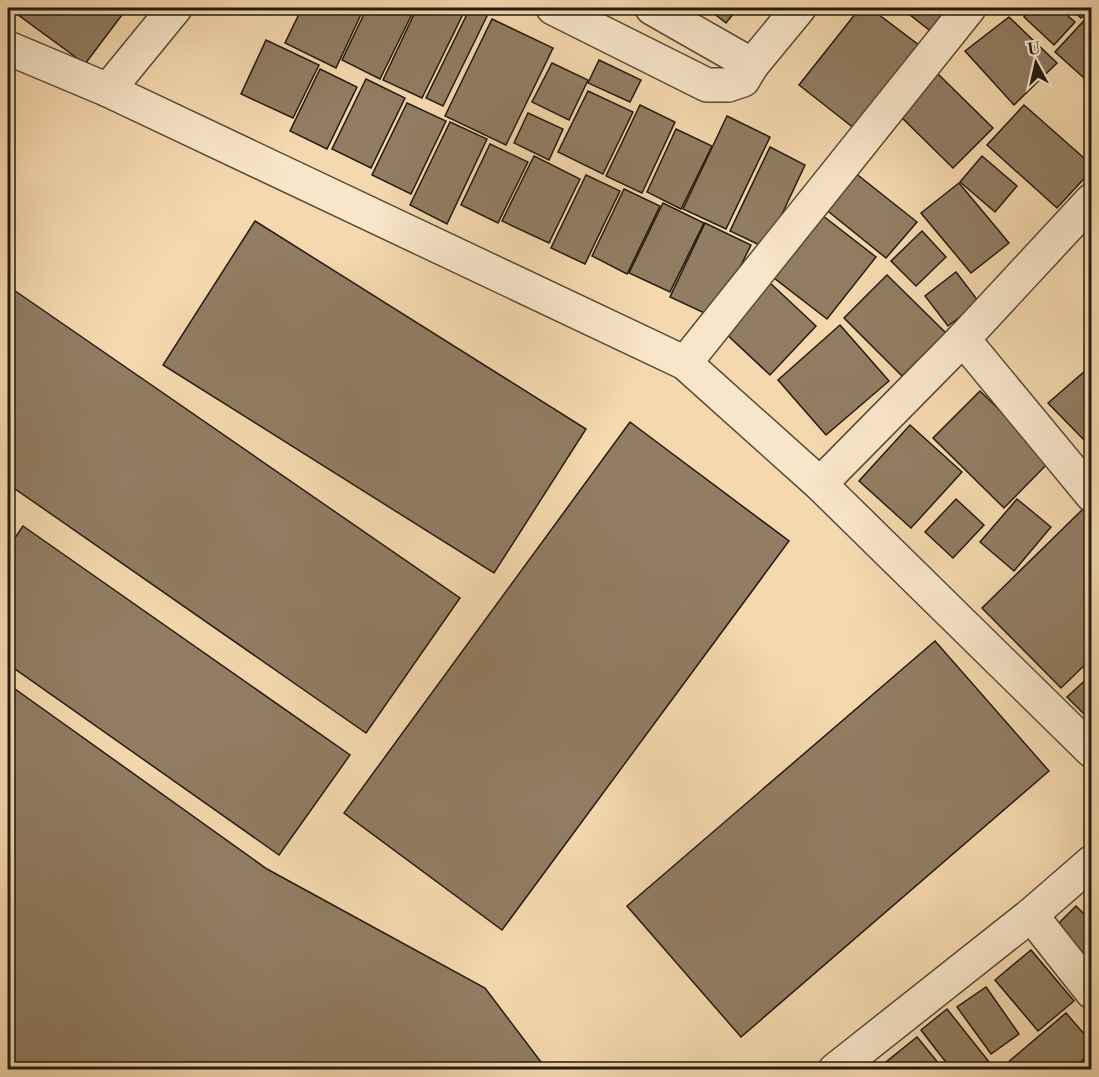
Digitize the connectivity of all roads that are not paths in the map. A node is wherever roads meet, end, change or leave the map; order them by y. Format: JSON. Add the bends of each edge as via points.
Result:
{"nodes":[{"id":1,"x":175,"y":8,"type":"edge"},
{"id":2,"x":553,"y":8,"type":"edge"},
{"id":3,"x":651,"y":8,"type":"edge"},
{"id":4,"x":800,"y":8,"type":"edge"},
{"id":5,"x":969,"y":8,"type":"edge"},
{"id":6,"x":8,"y":48,"type":"edge"},
{"id":7,"x":752,"y":65,"type":"junction"},
{"id":8,"x":108,"y":90,"type":"junction"},
{"id":9,"x":1092,"y":200,"type":"edge"},
{"id":10,"x":963,"y":339,"type":"junction"},
{"id":11,"x":685,"y":363,"type":"junction"},
{"id":12,"x":820,"y":484,"type":"junction"},
{"id":13,"x":1090,"y":492,"type":"edge"},
{"id":14,"x":1092,"y":751,"type":"edge"},
{"id":15,"x":1092,"y":862,"type":"edge"},
{"id":16,"x":1031,"y":915,"type":"junction"},
{"id":17,"x":1092,"y":992,"type":"edge"},
{"id":18,"x":848,"y":1066,"type":"edge"}],
"edges":[{"from":1,"to":8,"type":"street"},
{"from":2,"to":7,"type":"street","via":[[707,85],[743,80]]},
{"from":3,"to":7,"type":"street"},
{"from":4,"to":7,"type":"street"},
{"from":5,"to":11,"type":"street"},
{"from":6,"to":8,"type":"street"},
{"from":8,"to":11,"type":"street"},
{"from":9,"to":10,"type":"street"},
{"from":10,"to":12,"type":"street"},
{"from":10,"to":13,"type":"street"},
{"from":11,"to":12,"type":"street"},
{"from":12,"to":14,"type":"street"},
{"from":15,"to":16,"type":"street"},
{"from":16,"to":17,"type":"street"},
{"from":16,"to":18,"type":"street"}]}
